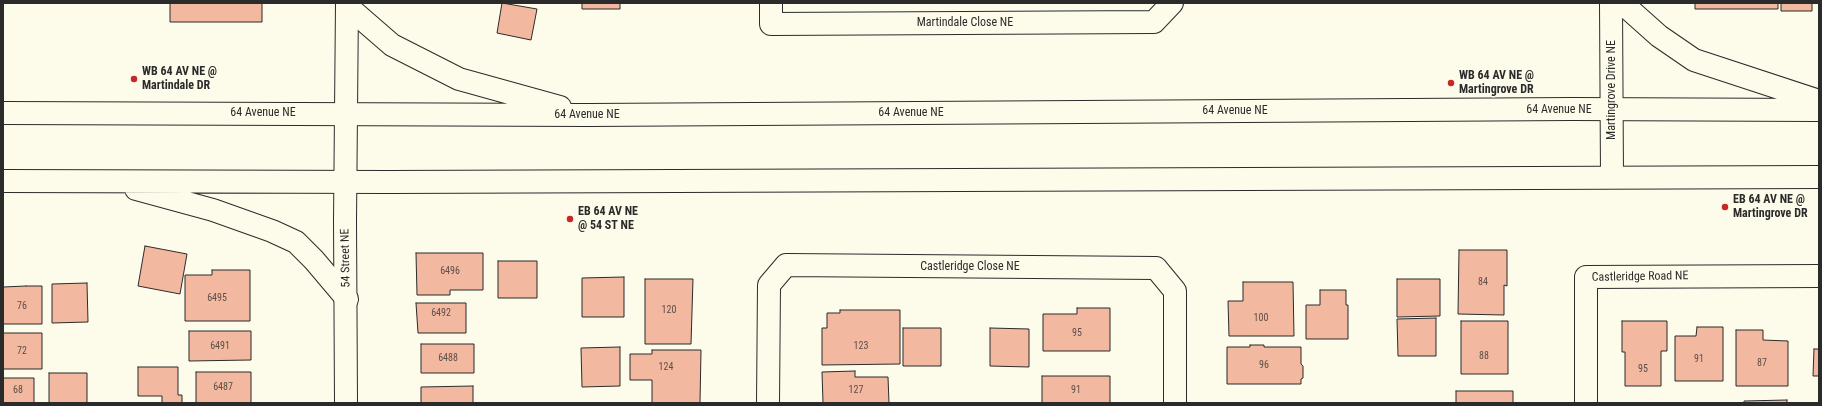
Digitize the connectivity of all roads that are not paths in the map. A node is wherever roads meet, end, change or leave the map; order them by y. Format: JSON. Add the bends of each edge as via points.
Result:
{"nodes":[{"id":1,"x":771,"y":3,"type":"edge"},
{"id":2,"x":1172,"y":3,"type":"edge"},
{"id":3,"x":1611,"y":3,"type":"edge"},
{"id":4,"x":1622,"y":3,"type":"edge"},
{"id":5,"x":347,"y":4,"type":"edge"},
{"id":6,"x":1819,"y":101,"type":"edge"},
{"id":7,"x":1612,"y":110,"type":"junction"},
{"id":8,"x":1819,"y":110,"type":"edge"},
{"id":9,"x":3,"y":113,"type":"edge"},
{"id":10,"x":347,"y":113,"type":"junction"},
{"id":11,"x":589,"y":115,"type":"junction"},
{"id":12,"x":1612,"y":177,"type":"junction"},
{"id":13,"x":1819,"y":177,"type":"edge"},
{"id":14,"x":3,"y":181,"type":"edge"},
{"id":15,"x":108,"y":181,"type":"junction"},
{"id":16,"x":346,"y":182,"type":"junction"},
{"id":17,"x":1819,"y":276,"type":"edge"},
{"id":18,"x":347,"y":299,"type":"junction"},
{"id":19,"x":346,"y":403,"type":"edge"},
{"id":20,"x":768,"y":403,"type":"edge"},
{"id":21,"x":1175,"y":403,"type":"edge"},
{"id":22,"x":1586,"y":403,"type":"edge"}],
"edges":[{"from":1,"to":2,"type":"main road","name":"Martindale Close NE","via":[[771,24],[987,24],[1154,22]]},
{"from":3,"to":7,"type":"main road","name":"Martingrove Drive NE"},
{"from":4,"to":6,"type":"main road","via":[[1659,36],[1694,60]]},
{"from":5,"to":10,"type":"main road","name":"54 Street NE"},
{"from":5,"to":11,"type":"main road","via":[[392,45],[459,79]]},
{"from":7,"to":8,"type":"main road","name":"64 Avenue NE"},
{"from":7,"to":11,"type":"main road","name":"64 Avenue NE"},
{"from":7,"to":12,"type":"main road","name":"Martingrove Drive NE"},
{"from":9,"to":10,"type":"main road","name":"64 Avenue NE"},
{"from":10,"to":11,"type":"main road","name":"64 Avenue NE"},
{"from":10,"to":16,"type":"main road","name":"54 Street NE"},
{"from":12,"to":13,"type":"main road"},
{"from":12,"to":16,"type":"main road"},
{"from":14,"to":15,"type":"main road"},
{"from":15,"to":16,"type":"main road"},
{"from":15,"to":18,"type":"main road","via":[[213,210],[296,242]]},
{"from":16,"to":18,"type":"main road","name":"54 Street NE"},
{"from":17,"to":22,"type":"main road","name":"Castleridge Road NE","via":[[1586,277]]},
{"from":18,"to":19,"type":"main road","name":"54 Street NE"},
{"from":20,"to":21,"type":"main road","name":"Castleridge Close NE","via":[[769,285],[786,265],[1156,268],[1175,291]]}]}
